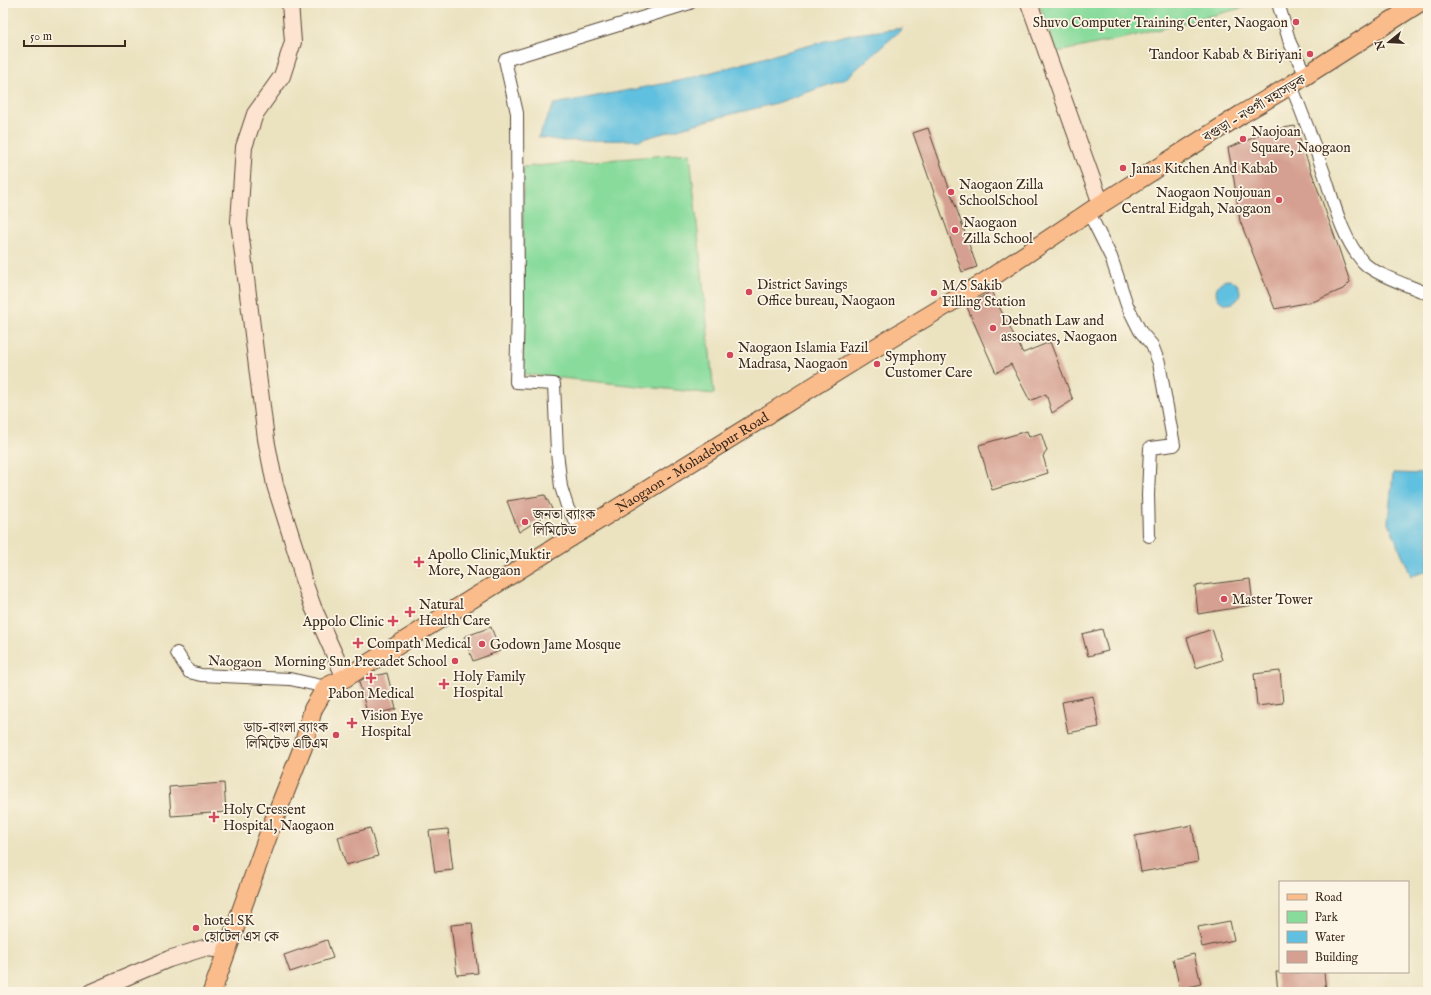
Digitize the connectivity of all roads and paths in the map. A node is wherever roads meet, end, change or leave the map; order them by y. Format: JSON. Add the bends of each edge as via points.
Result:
{"nodes":[{"id":1,"x":290,"y":3,"type":"edge"},
{"id":2,"x":690,"y":3,"type":"edge"},
{"id":3,"x":1029,"y":3,"type":"edge"},
{"id":4,"x":1278,"y":3,"type":"edge"},
{"id":5,"x":1419,"y":3,"type":"edge"},
{"id":6,"x":1299,"y":80,"type":"junction"},
{"id":7,"x":1095,"y":208,"type":"junction"},
{"id":8,"x":1428,"y":294,"type":"edge"},
{"id":9,"x":582,"y":531,"type":"junction"},
{"id":10,"x":1149,"y":536,"type":"dead end"},
{"id":11,"x":177,"y":653,"type":"dead end"},
{"id":12,"x":345,"y":678,"type":"junction"},
{"id":13,"x":326,"y":687,"type":"junction"},
{"id":14,"x":228,"y":950,"type":"junction"},
{"id":15,"x":91,"y":992,"type":"edge"},
{"id":16,"x":212,"y":992,"type":"edge"}],
"edges":[{"from":1,"to":12,"type":"street","via":[[293,42],[282,76],[255,114],[244,147],[239,222],[266,439],[275,484],[313,608]]},
{"from":2,"to":9,"type":"street","via":[[505,60],[517,113],[516,382],[554,384],[561,487],[568,509]]},
{"from":3,"to":7,"type":"street"},
{"from":4,"to":6,"type":"street"},
{"from":5,"to":6,"type":"main road","name":"বগুড়া - নওগাঁ মহাসড়ক"},
{"from":6,"to":7,"type":"main road","name":"বগুড়া - নওগাঁ মহাসড়ক"},
{"from":6,"to":8,"type":"street","via":[[1311,136],[1342,224],[1355,250],[1363,262],[1373,270]]},
{"from":7,"to":9,"type":"main road","name":"Naogaon - Mohadebpur Road","via":[[983,283]]},
{"from":7,"to":10,"type":"street","via":[[1130,311],[1140,331],[1152,345],[1159,363],[1174,445],[1150,448]]},
{"from":9,"to":12,"type":"main road","name":"Naogaon - Mohadebpur Road"},
{"from":11,"to":13,"type":"street","name":"Naogaon","via":[[189,672],[201,675],[290,679]]},
{"from":12,"to":13,"type":"main road","name":"Naogaon - Mohadebpur Road"},
{"from":13,"to":14,"type":"main road","via":[[313,709],[303,747],[270,830]]},
{"from":14,"to":15,"type":"street","via":[[204,948],[176,956]]},
{"from":14,"to":16,"type":"main road"}]}
